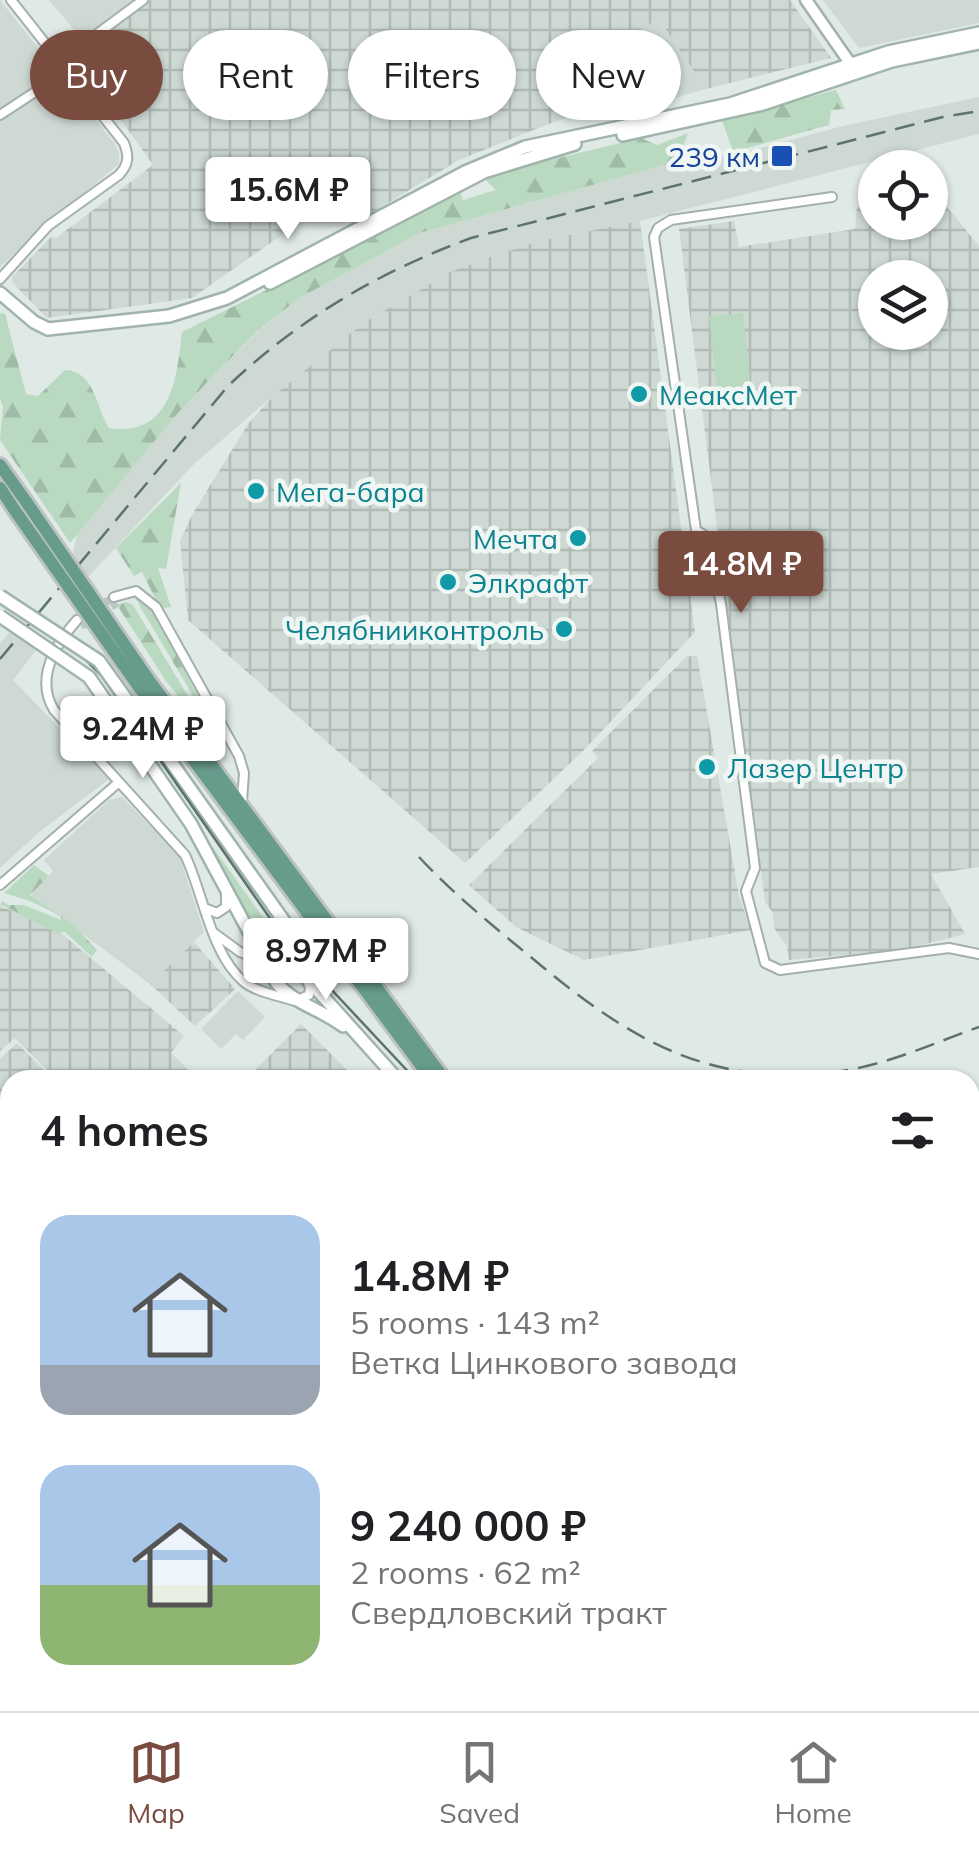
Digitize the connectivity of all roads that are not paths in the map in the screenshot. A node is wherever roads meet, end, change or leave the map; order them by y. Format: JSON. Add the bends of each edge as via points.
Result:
{"nodes":[{"id":1,"x":10,"y":0,"type":"edge"},
{"id":2,"x":142,"y":0,"type":"edge"},
{"id":3,"x":806,"y":0,"type":"edge"},
{"id":4,"x":34,"y":30,"type":"edge"},
{"id":5,"x":102,"y":30,"type":"edge"},
{"id":6,"x":979,"y":33,"type":"edge"},
{"id":7,"x":979,"y":44,"type":"edge"},
{"id":8,"x":853,"y":70,"type":"junction"},
{"id":9,"x":30,"y":96,"type":"edge"},
{"id":10,"x":0,"y":115,"type":"edge"},
{"id":11,"x":106,"y":120,"type":"edge"},
{"id":12,"x":832,"y":197,"type":"dead end"},
{"id":13,"x":1,"y":279,"type":"edge"},
{"id":14,"x":0,"y":297,"type":"edge"},
{"id":15,"x":0,"y":464,"type":"edge"},
{"id":16,"x":0,"y":488,"type":"edge"},
{"id":17,"x":22,"y":508,"type":"junction"},
{"id":18,"x":0,"y":596,"type":"edge"},
{"id":19,"x":116,"y":600,"type":"tunnel mouth"},
{"id":20,"x":0,"y":616,"type":"edge"},
{"id":21,"x":79,"y":623,"type":"tunnel mouth"},
{"id":22,"x":144,"y":683,"type":"junction"},
{"id":23,"x":118,"y":783,"type":"junction"},
{"id":24,"x":241,"y":806,"type":"junction"},
{"id":25,"x":0,"y":885,"type":"edge"},
{"id":26,"x":226,"y":889,"type":"junction"},
{"id":27,"x":204,"y":907,"type":"junction"},
{"id":28,"x":214,"y":933,"type":"junction"},
{"id":29,"x":979,"y":954,"type":"edge"},
{"id":30,"x":260,"y":960,"type":"junction"},
{"id":31,"x":239,"y":976,"type":"junction"},
{"id":32,"x":305,"y":977,"type":"junction"},
{"id":33,"x":295,"y":1001,"type":"junction"},
{"id":34,"x":366,"y":1044,"type":"junction"},
{"id":35,"x":389,"y":1070,"type":"edge"},
{"id":36,"x":425,"y":1070,"type":"edge"},
{"id":37,"x":438,"y":1070,"type":"edge"}],
"edges":[{"from":1,"to":4,"type":"street"},
{"from":2,"to":5,"type":"street"},
{"from":3,"to":8,"type":"street"},
{"from":6,"to":8,"type":"main road","via":[[914,46]]},
{"from":7,"to":8,"type":"main road"},
{"from":8,"to":14,"type":"main road","via":[[764,104],[564,143],[484,172],[229,304],[176,320],[47,333]]},
{"from":9,"to":10,"type":"street"},
{"from":11,"to":13,"type":"street","via":[[124,143],[126,167],[48,226]]},
{"from":12,"to":29,"type":"street","via":[[671,220],[654,238],[696,530],[706,537],[722,604],[756,868],[746,890],[765,963],[772,968],[950,948]]},
{"from":15,"to":17,"type":"main road"},
{"from":16,"to":17,"type":"main road"},
{"from":17,"to":22,"type":"main road","bridge":true},
{"from":18,"to":32,"type":"main road","bridge":true,"via":[[98,661],[286,924],[292,959]]},
{"from":19,"to":24,"type":"street","via":[[136,591],[156,606],[239,756]]},
{"from":20,"to":26,"type":"main road","bridge":true,"via":[[88,677],[191,824]]},
{"from":21,"to":23,"type":"street","via":[[49,667],[46,698]]},
{"from":22,"to":24,"type":"main road"},
{"from":22,"to":36,"type":"main road"},
{"from":23,"to":25,"type":"street"},
{"from":23,"to":27,"type":"street","via":[[185,854]]},
{"from":24,"to":37,"type":"main road"},
{"from":26,"to":27,"type":"street","via":[[221,912]]},
{"from":26,"to":30,"type":"main road"},
{"from":27,"to":28,"type":"street"},
{"from":28,"to":30,"type":"street"},
{"from":28,"to":31,"type":"street"},
{"from":30,"to":31,"type":"street","via":[[240,959]]},
{"from":30,"to":32,"type":"street"},
{"from":30,"to":33,"type":"main road"},
{"from":31,"to":33,"type":"street"},
{"from":32,"to":33,"type":"street","via":[[310,992]]},
{"from":32,"to":34,"type":"main road"},
{"from":33,"to":34,"type":"main road"},
{"from":34,"to":35,"type":"main road"}]}
